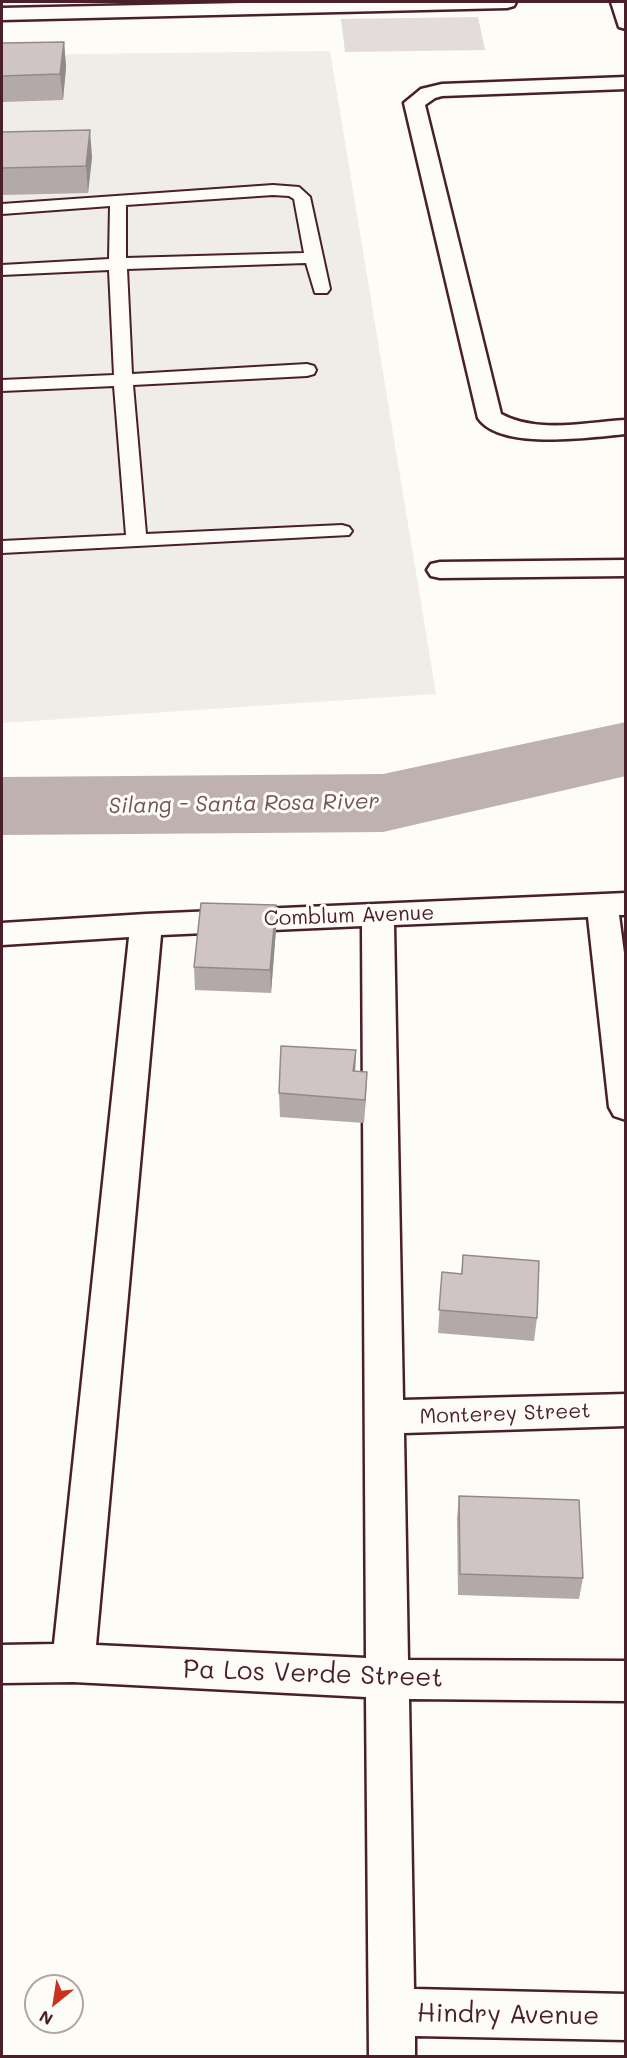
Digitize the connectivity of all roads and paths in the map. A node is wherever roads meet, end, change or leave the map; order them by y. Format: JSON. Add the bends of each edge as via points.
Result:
{"nodes":[{"id":1,"x":507,"y":2,"type":"edge"},
{"id":2,"x":620,"y":2,"type":"edge"},
{"id":3,"x":401,"y":3,"type":"edge"},
{"id":4,"x":2,"y":14,"type":"edge"},
{"id":5,"x":626,"y":23,"type":"edge"},
{"id":6,"x":626,"y":83,"type":"edge"},
{"id":7,"x":118,"y":202,"type":"junction"},
{"id":8,"x":2,"y":209,"type":"edge"},
{"id":9,"x":313,"y":258,"type":"junction"},
{"id":10,"x":116,"y":264,"type":"junction"},
{"id":11,"x":2,"y":270,"type":"edge"},
{"id":12,"x":321,"y":289,"type":"dead end"},
{"id":13,"x":307,"y":370,"type":"dead end"},
{"id":14,"x":122,"y":378,"type":"junction"},
{"id":15,"x":2,"y":387,"type":"edge"},
{"id":16,"x":626,"y":427,"type":"edge"},
{"id":17,"x":342,"y":531,"type":"dead end"},
{"id":18,"x":136,"y":541,"type":"junction"},
{"id":19,"x":2,"y":548,"type":"edge"},
{"id":20,"x":626,"y":568,"type":"edge"},
{"id":21,"x":440,"y":570,"type":"dead end"},
{"id":22,"x":614,"y":905,"type":"edge"},
{"id":23,"x":378,"y":914,"type":"junction"},
{"id":24,"x":146,"y":925,"type":"junction"},
{"id":25,"x":2,"y":934,"type":"edge"},
{"id":26,"x":626,"y":1107,"type":"edge"},
{"id":27,"x":626,"y":1410,"type":"edge"},
{"id":28,"x":384,"y":1417,"type":"junction"},
{"id":29,"x":73,"y":1663,"type":"junction"},
{"id":30,"x":2,"y":1664,"type":"edge"},
{"id":31,"x":387,"y":1679,"type":"junction"},
{"id":32,"x":626,"y":1681,"type":"edge"},
{"id":33,"x":392,"y":2012,"type":"junction"},
{"id":34,"x":626,"y":2017,"type":"edge"},
{"id":35,"x":392,"y":2056,"type":"edge"}],
"edges":[{"from":1,"to":3,"type":"street"},
{"from":2,"to":5,"type":"street"},
{"from":3,"to":4,"type":"street"},
{"from":6,"to":16,"type":"street","via":[[442,90],[428,93],[414,103],[490,418],[501,426],[528,432]]},
{"from":7,"to":8,"type":"lane"},
{"from":7,"to":9,"type":"lane","via":[[293,191],[302,197],[306,207]]},
{"from":7,"to":10,"type":"lane"},
{"from":9,"to":10,"type":"lane"},
{"from":9,"to":12,"type":"lane"},
{"from":10,"to":11,"type":"lane"},
{"from":10,"to":14,"type":"lane"},
{"from":13,"to":14,"type":"lane"},
{"from":14,"to":15,"type":"lane"},
{"from":14,"to":18,"type":"lane"},
{"from":17,"to":18,"type":"lane"},
{"from":18,"to":19,"type":"lane"},
{"from":20,"to":21,"type":"street"},
{"from":22,"to":23,"type":"street","name":"Comblum Avenue"},
{"from":22,"to":26,"type":"street"},
{"from":23,"to":24,"type":"street","name":"Comblum Avenue"},
{"from":23,"to":28,"type":"street"},
{"from":24,"to":25,"type":"street","name":"Comblum Avenue"},
{"from":24,"to":29,"type":"street"},
{"from":27,"to":28,"type":"street","name":"Monterey Street"},
{"from":28,"to":31,"type":"street"},
{"from":29,"to":30,"type":"street","name":"Pa Los Verde Street"},
{"from":29,"to":31,"type":"street","name":"Pa Los Verde Street"},
{"from":31,"to":32,"type":"street","name":"Pa Los Verde Street"},
{"from":31,"to":33,"type":"street"},
{"from":33,"to":34,"type":"street","name":"Hindry Avenue"},
{"from":33,"to":35,"type":"street"}]}
